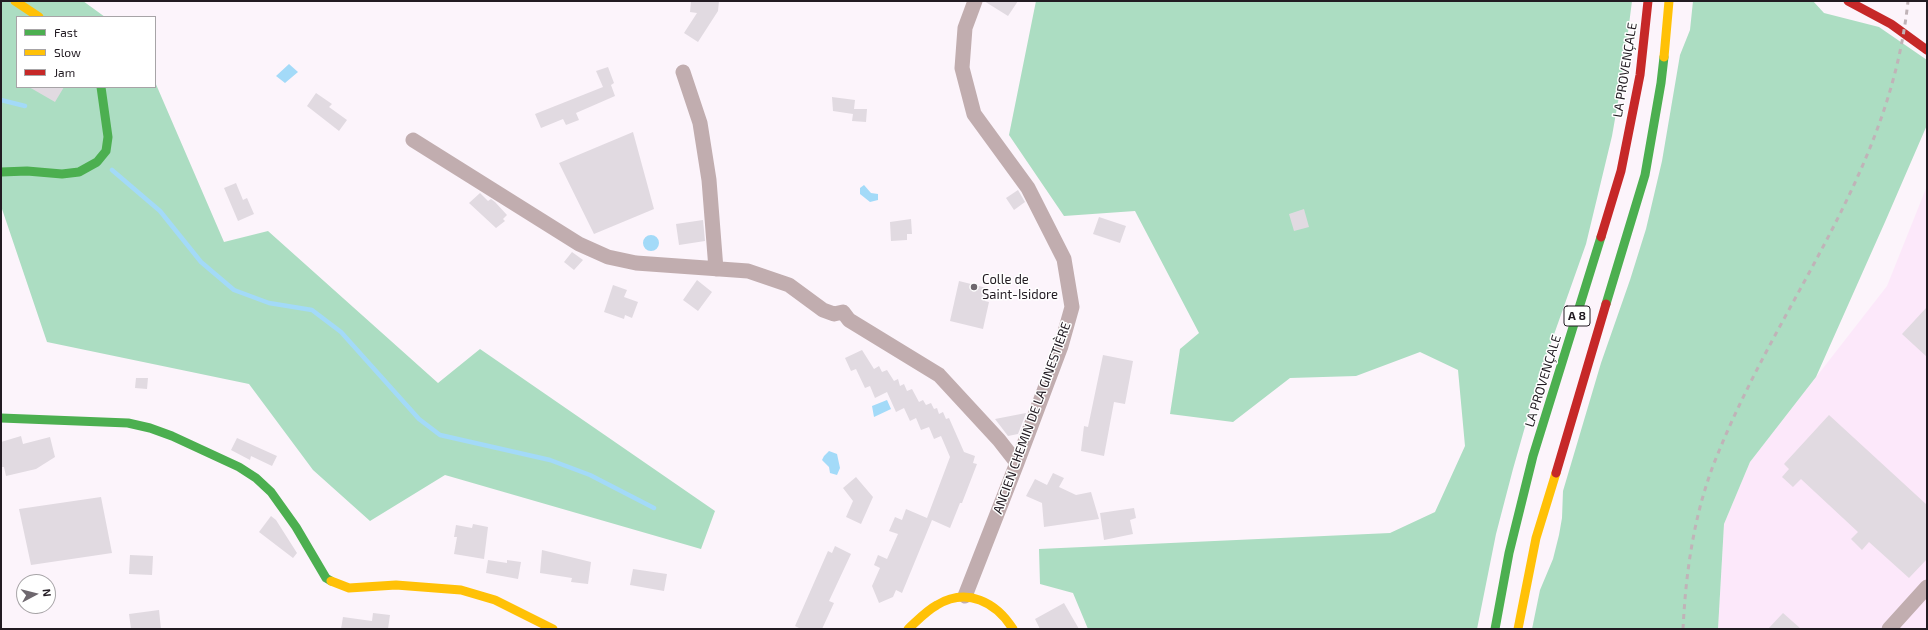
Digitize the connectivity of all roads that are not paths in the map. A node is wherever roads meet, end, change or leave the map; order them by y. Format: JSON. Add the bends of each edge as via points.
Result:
{"nodes":[{"id":1,"x":15,"y":1,"type":"edge"},
{"id":2,"x":975,"y":1,"type":"edge"},
{"id":3,"x":1648,"y":1,"type":"edge"},
{"id":4,"x":1669,"y":1,"type":"edge"},
{"id":5,"x":1848,"y":1,"type":"edge"},
{"id":6,"x":1877,"y":7,"type":"dead end"},
{"id":7,"x":37,"y":16,"type":"edge"},
{"id":8,"x":1891,"y":24,"type":"junction"},
{"id":9,"x":1927,"y":50,"type":"edge"},
{"id":10,"x":682,"y":72,"type":"dead end"},
{"id":11,"x":101,"y":88,"type":"edge"},
{"id":12,"x":413,"y":140,"type":"dead end"},
{"id":13,"x":1,"y":172,"type":"edge"},
{"id":14,"x":716,"y":269,"type":"junction"},
{"id":15,"x":1,"y":418,"type":"edge"},
{"id":16,"x":1018,"y":464,"type":"junction"},
{"id":17,"x":1927,"y":587,"type":"edge"},
{"id":18,"x":965,"y":596,"type":"junction"},
{"id":19,"x":553,"y":629,"type":"edge"},
{"id":20,"x":908,"y":629,"type":"edge"},
{"id":21,"x":1013,"y":629,"type":"edge"},
{"id":22,"x":1495,"y":629,"type":"edge"},
{"id":23,"x":1518,"y":629,"type":"edge"},
{"id":24,"x":1889,"y":629,"type":"edge"}],
"edges":[{"from":1,"to":7,"type":"main road"},
{"from":2,"to":16,"type":"street","name":"ANCIEN CHEMIN DE LA GINESTIÈRE","via":[[965,28],[962,68],[974,114],[1028,188],[1064,259],[1072,307],[1061,346]]},
{"from":3,"to":22,"type":"main road","name":"LA PROVENÇALE","number":"A 8","via":[[1640,75],[1621,171],[1533,456],[1501,588]]},
{"from":4,"to":23,"type":"main road","number":"A 8","via":[[1661,82],[1645,175],[1536,538]]},
{"from":5,"to":8,"type":"main road"},
{"from":6,"to":8,"type":"main road"},
{"from":8,"to":9,"type":"main road"},
{"from":10,"to":14,"type":"street","via":[[700,123],[709,180]]},
{"from":11,"to":13,"type":"main road","via":[[108,137],[106,151],[97,162],[79,172],[62,174]]},
{"from":12,"to":14,"type":"street","via":[[579,244],[608,257],[636,263]]},
{"from":14,"to":16,"type":"street","via":[[748,271],[789,285],[823,310],[834,314],[843,312],[849,320],[939,375]]},
{"from":15,"to":19,"type":"main road","via":[[128,423],[172,436],[239,467],[256,478],[271,492],[326,578],[336,584],[349,588],[396,585],[461,590],[495,600]]},
{"from":16,"to":18,"type":"street","name":"ANCIEN CHEMIN DE LA GINESTIÈRE"},
{"from":17,"to":24,"type":"street"},
{"from":18,"to":20,"type":"main road","via":[[942,602]]},
{"from":18,"to":21,"type":"main road","via":[[991,604]]}]}
